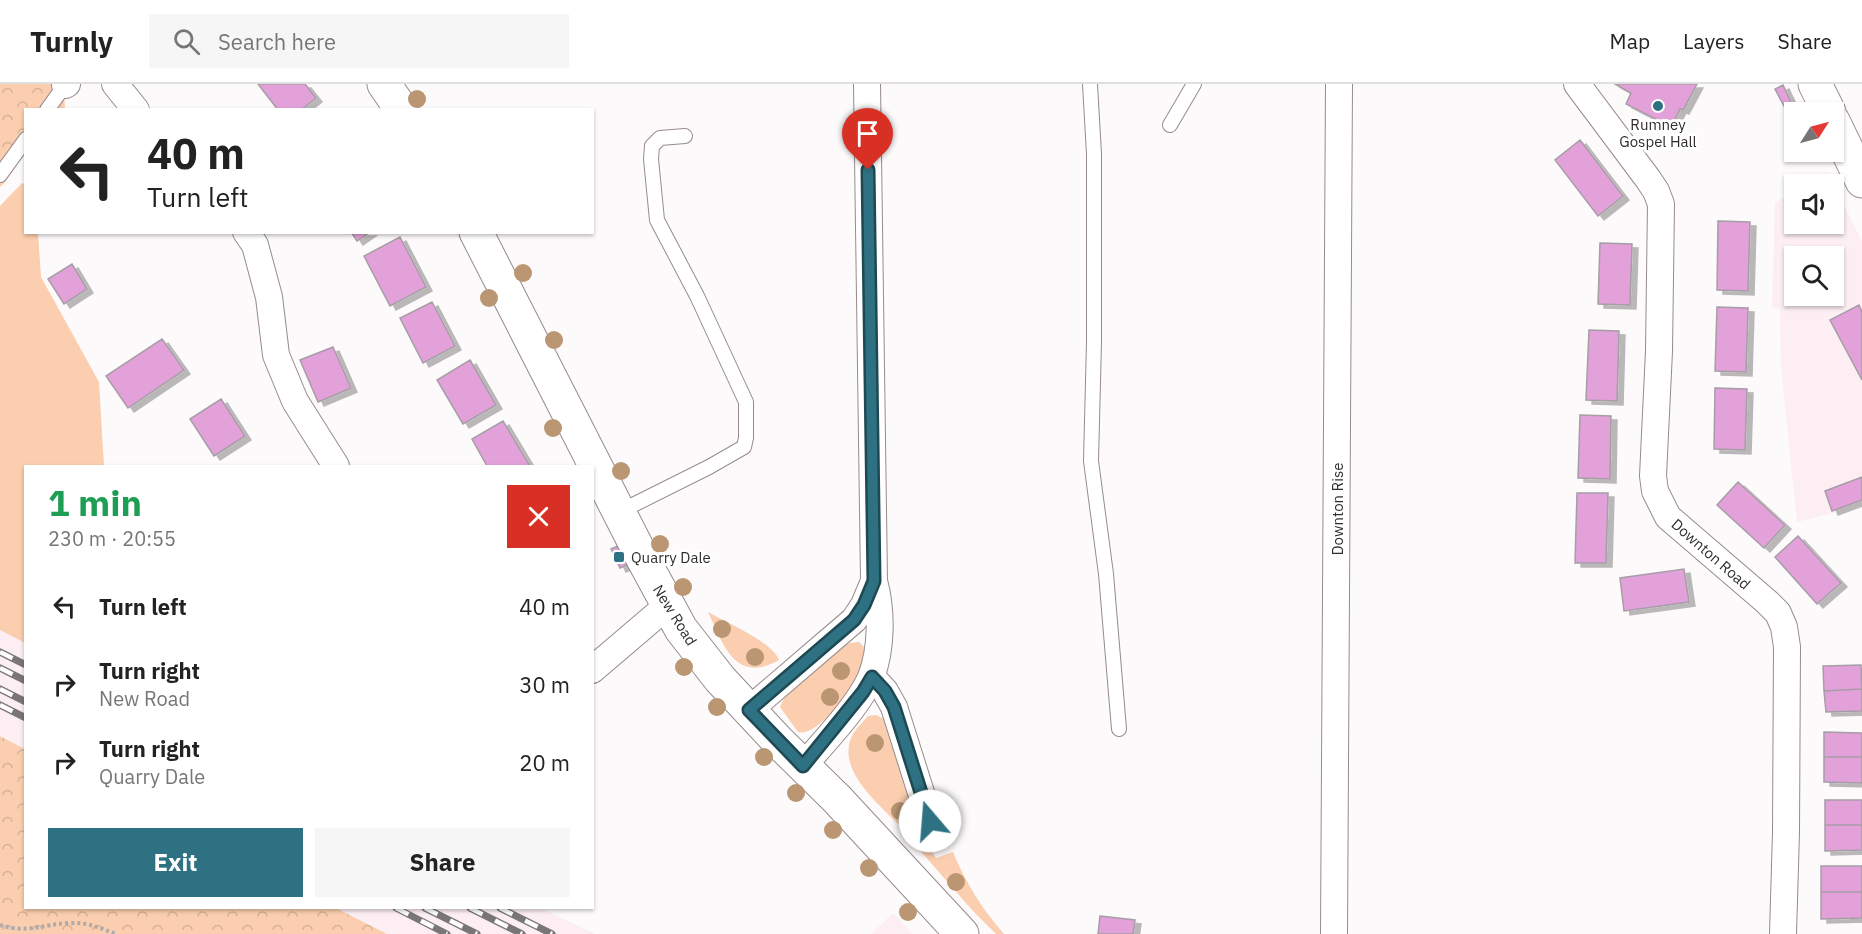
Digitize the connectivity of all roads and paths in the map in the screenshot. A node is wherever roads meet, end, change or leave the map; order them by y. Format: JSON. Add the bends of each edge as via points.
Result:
{"nodes":[{"id":1,"x":115,"y":84,"type":"edge"},
{"id":2,"x":384,"y":84,"type":"edge"},
{"id":3,"x":867,"y":84,"type":"edge"},
{"id":4,"x":1090,"y":84,"type":"edge"},
{"id":5,"x":1194,"y":84,"type":"edge"},
{"id":6,"x":1339,"y":84,"type":"edge"},
{"id":7,"x":1577,"y":84,"type":"edge"},
{"id":8,"x":1815,"y":84,"type":"edge"},
{"id":9,"x":66,"y":85,"type":"edge"},
{"id":10,"x":1824,"y":102,"type":"edge"},
{"id":11,"x":49,"y":108,"type":"edge"},
{"id":12,"x":134,"y":108,"type":"edge"},
{"id":13,"x":401,"y":108,"type":"edge"},
{"id":14,"x":1170,"y":125,"type":"dead end"},
{"id":15,"x":685,"y":136,"type":"dead end"},
{"id":16,"x":24,"y":142,"type":"edge"},
{"id":17,"x":1844,"y":144,"type":"edge"},
{"id":18,"x":0,"y":175,"type":"edge"},
{"id":19,"x":1862,"y":181,"type":"edge"},
{"id":20,"x":247,"y":234,"type":"edge"},
{"id":21,"x":477,"y":234,"type":"edge"},
{"id":22,"x":335,"y":465,"type":"edge"},
{"id":23,"x":619,"y":512,"type":"junction"},
{"id":24,"x":874,"y":581,"type":"junction"},
{"id":25,"x":667,"y":606,"type":"junction"},
{"id":26,"x":594,"y":668,"type":"edge"},
{"id":27,"x":872,"y":677,"type":"junction"},
{"id":28,"x":749,"y":710,"type":"junction"},
{"id":29,"x":1119,"y":729,"type":"dead end"},
{"id":30,"x":803,"y":766,"type":"junction"},
{"id":31,"x":930,"y":821,"type":"dead end"},
{"id":32,"x":0,"y":925,"type":"edge"},
{"id":33,"x":116,"y":934,"type":"edge"},
{"id":34,"x":962,"y":934,"type":"edge"},
{"id":35,"x":1334,"y":934,"type":"edge"},
{"id":36,"x":1783,"y":934,"type":"edge"}],
"edges":[{"from":1,"to":12,"type":"street"},
{"from":2,"to":13,"type":"street"},
{"from":3,"to":24,"type":"street"},
{"from":4,"to":29,"type":"lane","via":[[1094,154],[1091,461],[1106,574]]},
{"from":5,"to":14,"type":"lane"},
{"from":6,"to":35,"type":"street","name":"Downton Rise"},
{"from":7,"to":36,"type":"street","name":"Downton Road","via":[[1648,179],[1661,204],[1655,491],[1668,517],[1767,602],[1784,627],[1787,754]]},
{"from":8,"to":10,"type":"street"},
{"from":9,"to":11,"type":"lane"},
{"from":15,"to":23,"type":"lane","via":[[660,138],[652,146],[657,220],[746,402],[746,438],[744,447]]},
{"from":16,"to":18,"type":"lane"},
{"from":17,"to":19,"type":"street"},
{"from":20,"to":22,"type":"street","via":[[255,245],[269,297],[276,355],[295,401]]},
{"from":21,"to":23,"type":"street","name":"New Road"},
{"from":23,"to":25,"type":"street","name":"New Road"},
{"from":24,"to":27,"type":"street","via":[[879,628]]},
{"from":24,"to":28,"type":"street","via":[[854,620]]},
{"from":25,"to":26,"type":"street"},
{"from":25,"to":28,"type":"street","name":"New Road","via":[[696,649]]},
{"from":27,"to":30,"type":"street"},
{"from":27,"to":31,"type":"street","via":[[894,707]]},
{"from":28,"to":30,"type":"street","name":"New Road"},
{"from":30,"to":34,"type":"street","name":"New Road"},
{"from":32,"to":33,"type":"path","via":[[32,930],[89,923]]}]}
